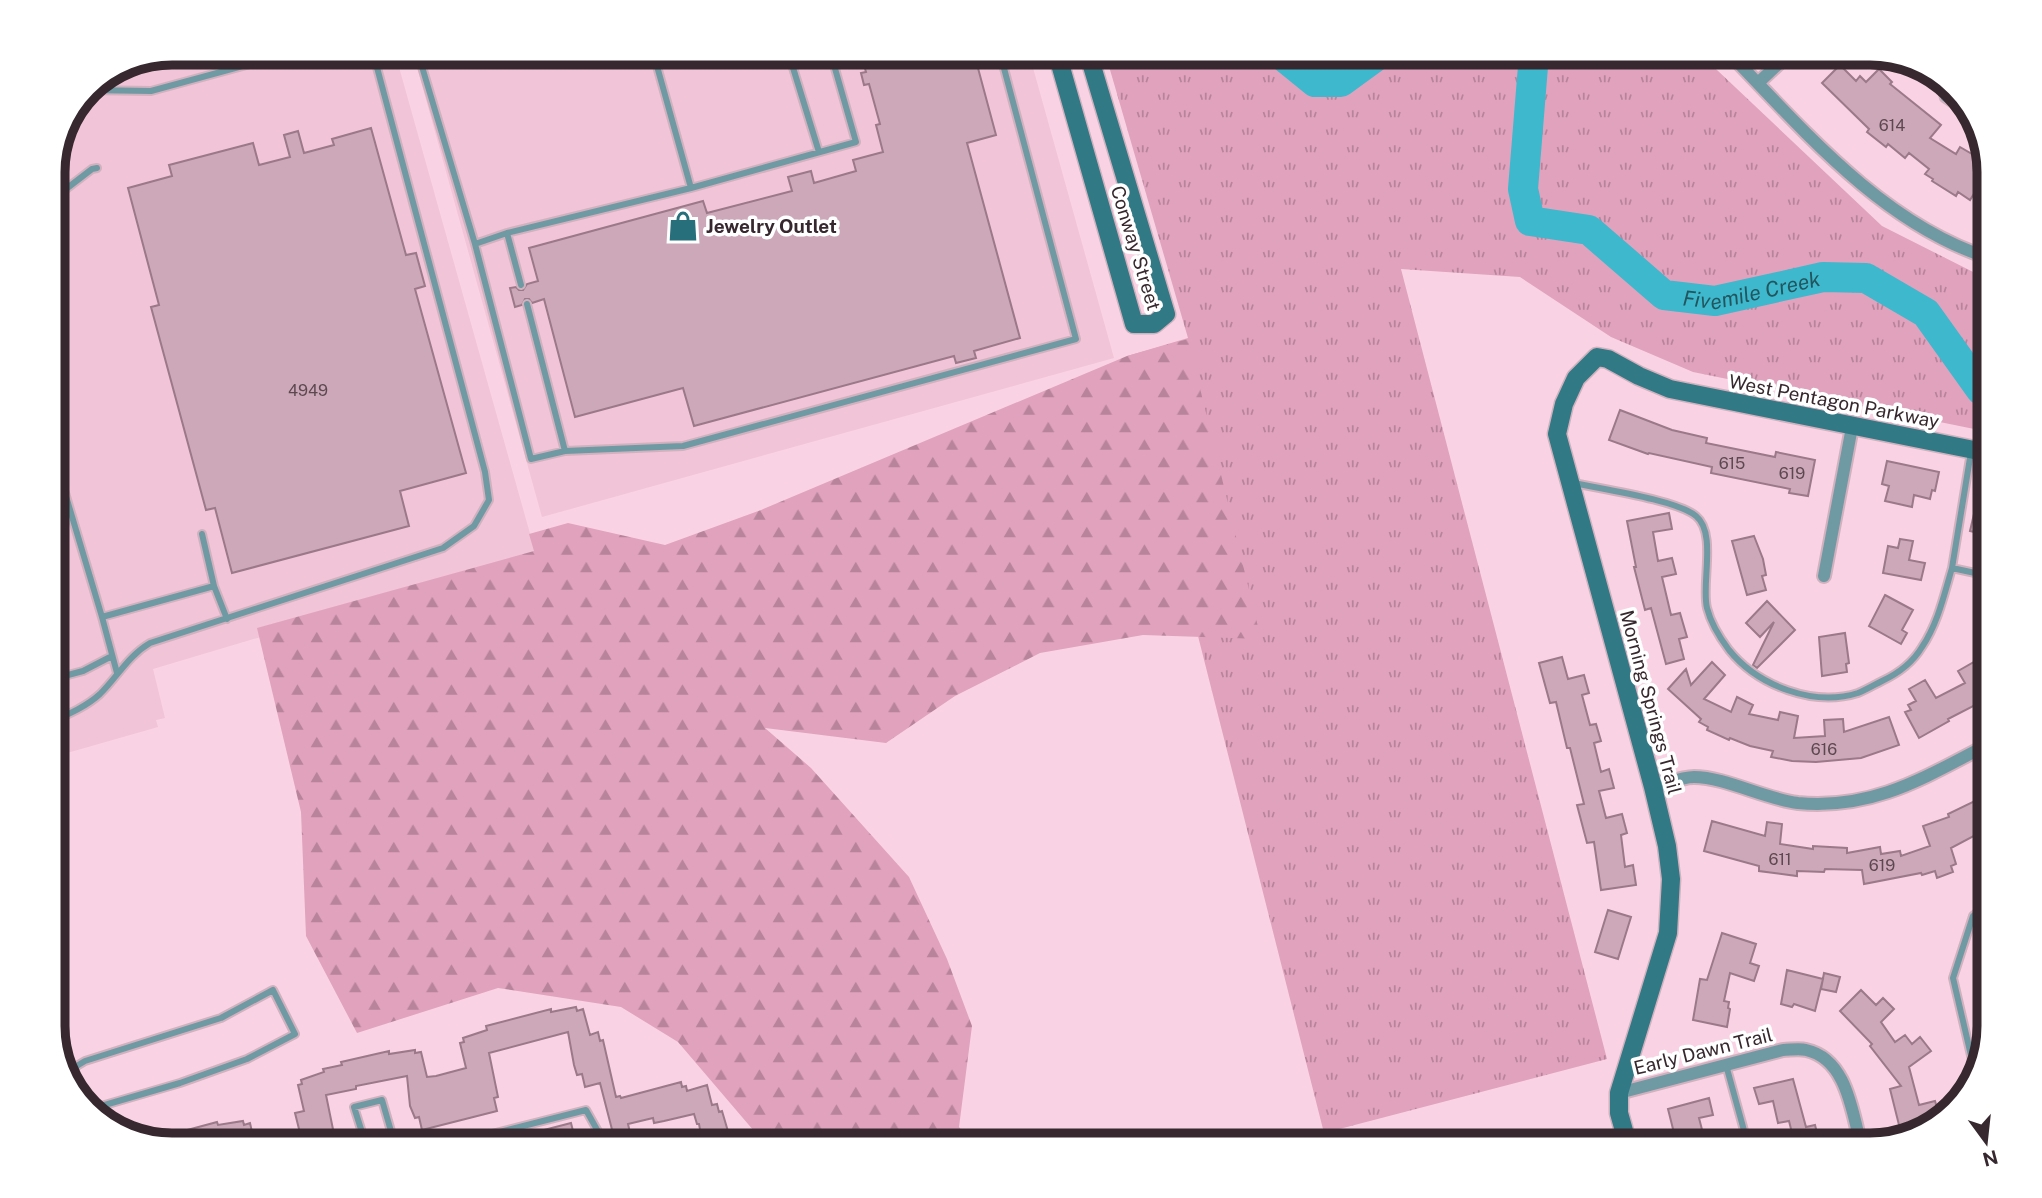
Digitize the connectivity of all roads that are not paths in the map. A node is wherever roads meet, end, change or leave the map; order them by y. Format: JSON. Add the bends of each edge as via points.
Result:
{"nodes":[{"id":1,"x":246,"y":65,"type":"edge"},
{"id":2,"x":375,"y":65,"type":"edge"},
{"id":3,"x":421,"y":65,"type":"edge"},
{"id":4,"x":657,"y":65,"type":"edge"},
{"id":5,"x":792,"y":65,"type":"edge"},
{"id":6,"x":834,"y":65,"type":"edge"},
{"id":7,"x":1003,"y":65,"type":"edge"},
{"id":8,"x":1060,"y":65,"type":"edge"},
{"id":9,"x":1091,"y":65,"type":"edge"},
{"id":10,"x":1740,"y":65,"type":"edge"},
{"id":11,"x":1777,"y":65,"type":"edge"},
{"id":12,"x":1758,"y":83,"type":"junction"},
{"id":13,"x":103,"y":90,"type":"edge"},
{"id":14,"x":1943,"y":93,"type":"edge"},
{"id":15,"x":1954,"y":106,"type":"edge"},
{"id":16,"x":818,"y":152,"type":"junction"},
{"id":17,"x":97,"y":168,"type":"dead end"},
{"id":18,"x":691,"y":188,"type":"junction"},
{"id":19,"x":65,"y":190,"type":"edge"},
{"id":20,"x":507,"y":233,"type":"junction"},
{"id":21,"x":475,"y":244,"type":"junction"},
{"id":22,"x":1977,"y":253,"type":"edge"},
{"id":23,"x":521,"y":285,"type":"dead end"},
{"id":24,"x":527,"y":304,"type":"dead end"},
{"id":25,"x":1670,"y":389,"type":"joint"},
{"id":26,"x":1852,"y":427,"type":"junction"},
{"id":27,"x":1977,"y":450,"type":"edge"},
{"id":28,"x":565,"y":451,"type":"junction"},
{"id":29,"x":1977,"y":464,"type":"edge"},
{"id":30,"x":1571,"y":482,"type":"junction"},
{"id":31,"x":65,"y":493,"type":"edge"},
{"id":32,"x":202,"y":534,"type":"dead end"},
{"id":33,"x":1952,"y":568,"type":"junction"},
{"id":34,"x":1977,"y":573,"type":"edge"},
{"id":35,"x":1824,"y":576,"type":"dead end"},
{"id":36,"x":214,"y":586,"type":"junction"},
{"id":37,"x":102,"y":617,"type":"junction"},
{"id":38,"x":227,"y":619,"type":"junction"},
{"id":39,"x":112,"y":656,"type":"junction"},
{"id":40,"x":117,"y":673,"type":"junction"},
{"id":41,"x":65,"y":676,"type":"edge"},
{"id":42,"x":65,"y":716,"type":"edge"},
{"id":43,"x":1977,"y":750,"type":"edge"},
{"id":44,"x":1653,"y":788,"type":"junction"},
{"id":45,"x":1977,"y":913,"type":"edge"},
{"id":46,"x":1972,"y":1059,"type":"edge"},
{"id":47,"x":1726,"y":1065,"type":"junction"},
{"id":48,"x":73,"y":1068,"type":"edge"},
{"id":49,"x":1619,"y":1093,"type":"junction"},
{"id":50,"x":101,"y":1106,"type":"edge"},
{"id":51,"x":362,"y":1133,"type":"edge"},
{"id":52,"x":391,"y":1133,"type":"edge"},
{"id":53,"x":498,"y":1133,"type":"edge"},
{"id":54,"x":599,"y":1133,"type":"edge"},
{"id":55,"x":1624,"y":1133,"type":"edge"},
{"id":56,"x":1744,"y":1133,"type":"edge"},
{"id":57,"x":1857,"y":1133,"type":"edge"}],
"edges":[{"from":1,"to":13,"type":"lane","via":[[150,91]]},
{"from":2,"to":38,"type":"lane","via":[[489,500],[474,526],[443,548]]},
{"from":3,"to":21,"type":"lane"},
{"from":4,"to":18,"type":"lane"},
{"from":5,"to":16,"type":"lane"},
{"from":6,"to":16,"type":"lane","via":[[856,142]]},
{"from":7,"to":28,"type":"lane","via":[[1076,339],[683,446]]},
{"from":8,"to":9,"type":"street","name":"Conway Street","via":[[1134,324],[1154,324],[1166,314]]},
{"from":10,"to":12,"type":"street"},
{"from":11,"to":12,"type":"street"},
{"from":12,"to":22,"type":"street","via":[[1883,201],[1940,237]]},
{"from":14,"to":15,"type":"lane"},
{"from":16,"to":18,"type":"lane"},
{"from":17,"to":19,"type":"lane"},
{"from":18,"to":20,"type":"lane"},
{"from":20,"to":21,"type":"lane"},
{"from":20,"to":23,"type":"lane"},
{"from":21,"to":28,"type":"lane","via":[[531,459]]},
{"from":24,"to":28,"type":"lane"},
{"from":25,"to":26,"type":"street","name":"West Pentagon Parkway"},
{"from":25,"to":30,"type":"street","name":"Morning Springs Trail","via":[[1597,357],[1576,378],[1564,404],[1558,434]]},
{"from":26,"to":27,"type":"street","name":"West Pentagon Parkway"},
{"from":26,"to":35,"type":"street"},
{"from":29,"to":33,"type":"lane"},
{"from":30,"to":33,"type":"lane","via":[[1677,506],[1698,517],[1707,536],[1706,608],[1718,636],[1759,677],[1795,693],[1828,697],[1858,693],[1896,674],[1922,649],[1938,618]]},
{"from":30,"to":44,"type":"street","name":"Morning Springs Trail"},
{"from":31,"to":37,"type":"lane"},
{"from":32,"to":36,"type":"lane"},
{"from":33,"to":34,"type":"lane"},
{"from":36,"to":37,"type":"lane"},
{"from":36,"to":38,"type":"lane"},
{"from":37,"to":39,"type":"lane"},
{"from":38,"to":40,"type":"lane","via":[[150,643]]},
{"from":39,"to":40,"type":"lane"},
{"from":39,"to":41,"type":"lane"},
{"from":40,"to":42,"type":"lane","via":[[100,694]]},
{"from":43,"to":44,"type":"street","via":[[1909,785],[1839,804],[1798,803],[1693,777]]},
{"from":44,"to":49,"type":"street","name":"Morning Springs Trail","via":[[1671,879],[1668,933]]},
{"from":45,"to":46,"type":"lane","via":[[1953,978]]},
{"from":47,"to":49,"type":"street","name":"Early Dawn Trail"},
{"from":47,"to":56,"type":"lane"},
{"from":47,"to":57,"type":"street","name":"Early Dawn Trail","via":[[1783,1050],[1805,1050],[1822,1057],[1837,1070]]},
{"from":48,"to":50,"type":"lane","via":[[221,1018],[273,990],[295,1034],[247,1059]]},
{"from":49,"to":55,"type":"street","name":"Morning Springs Trail"},
{"from":51,"to":52,"type":"lane","via":[[354,1107],[382,1100]]},
{"from":53,"to":54,"type":"lane","via":[[586,1110]]}]}
